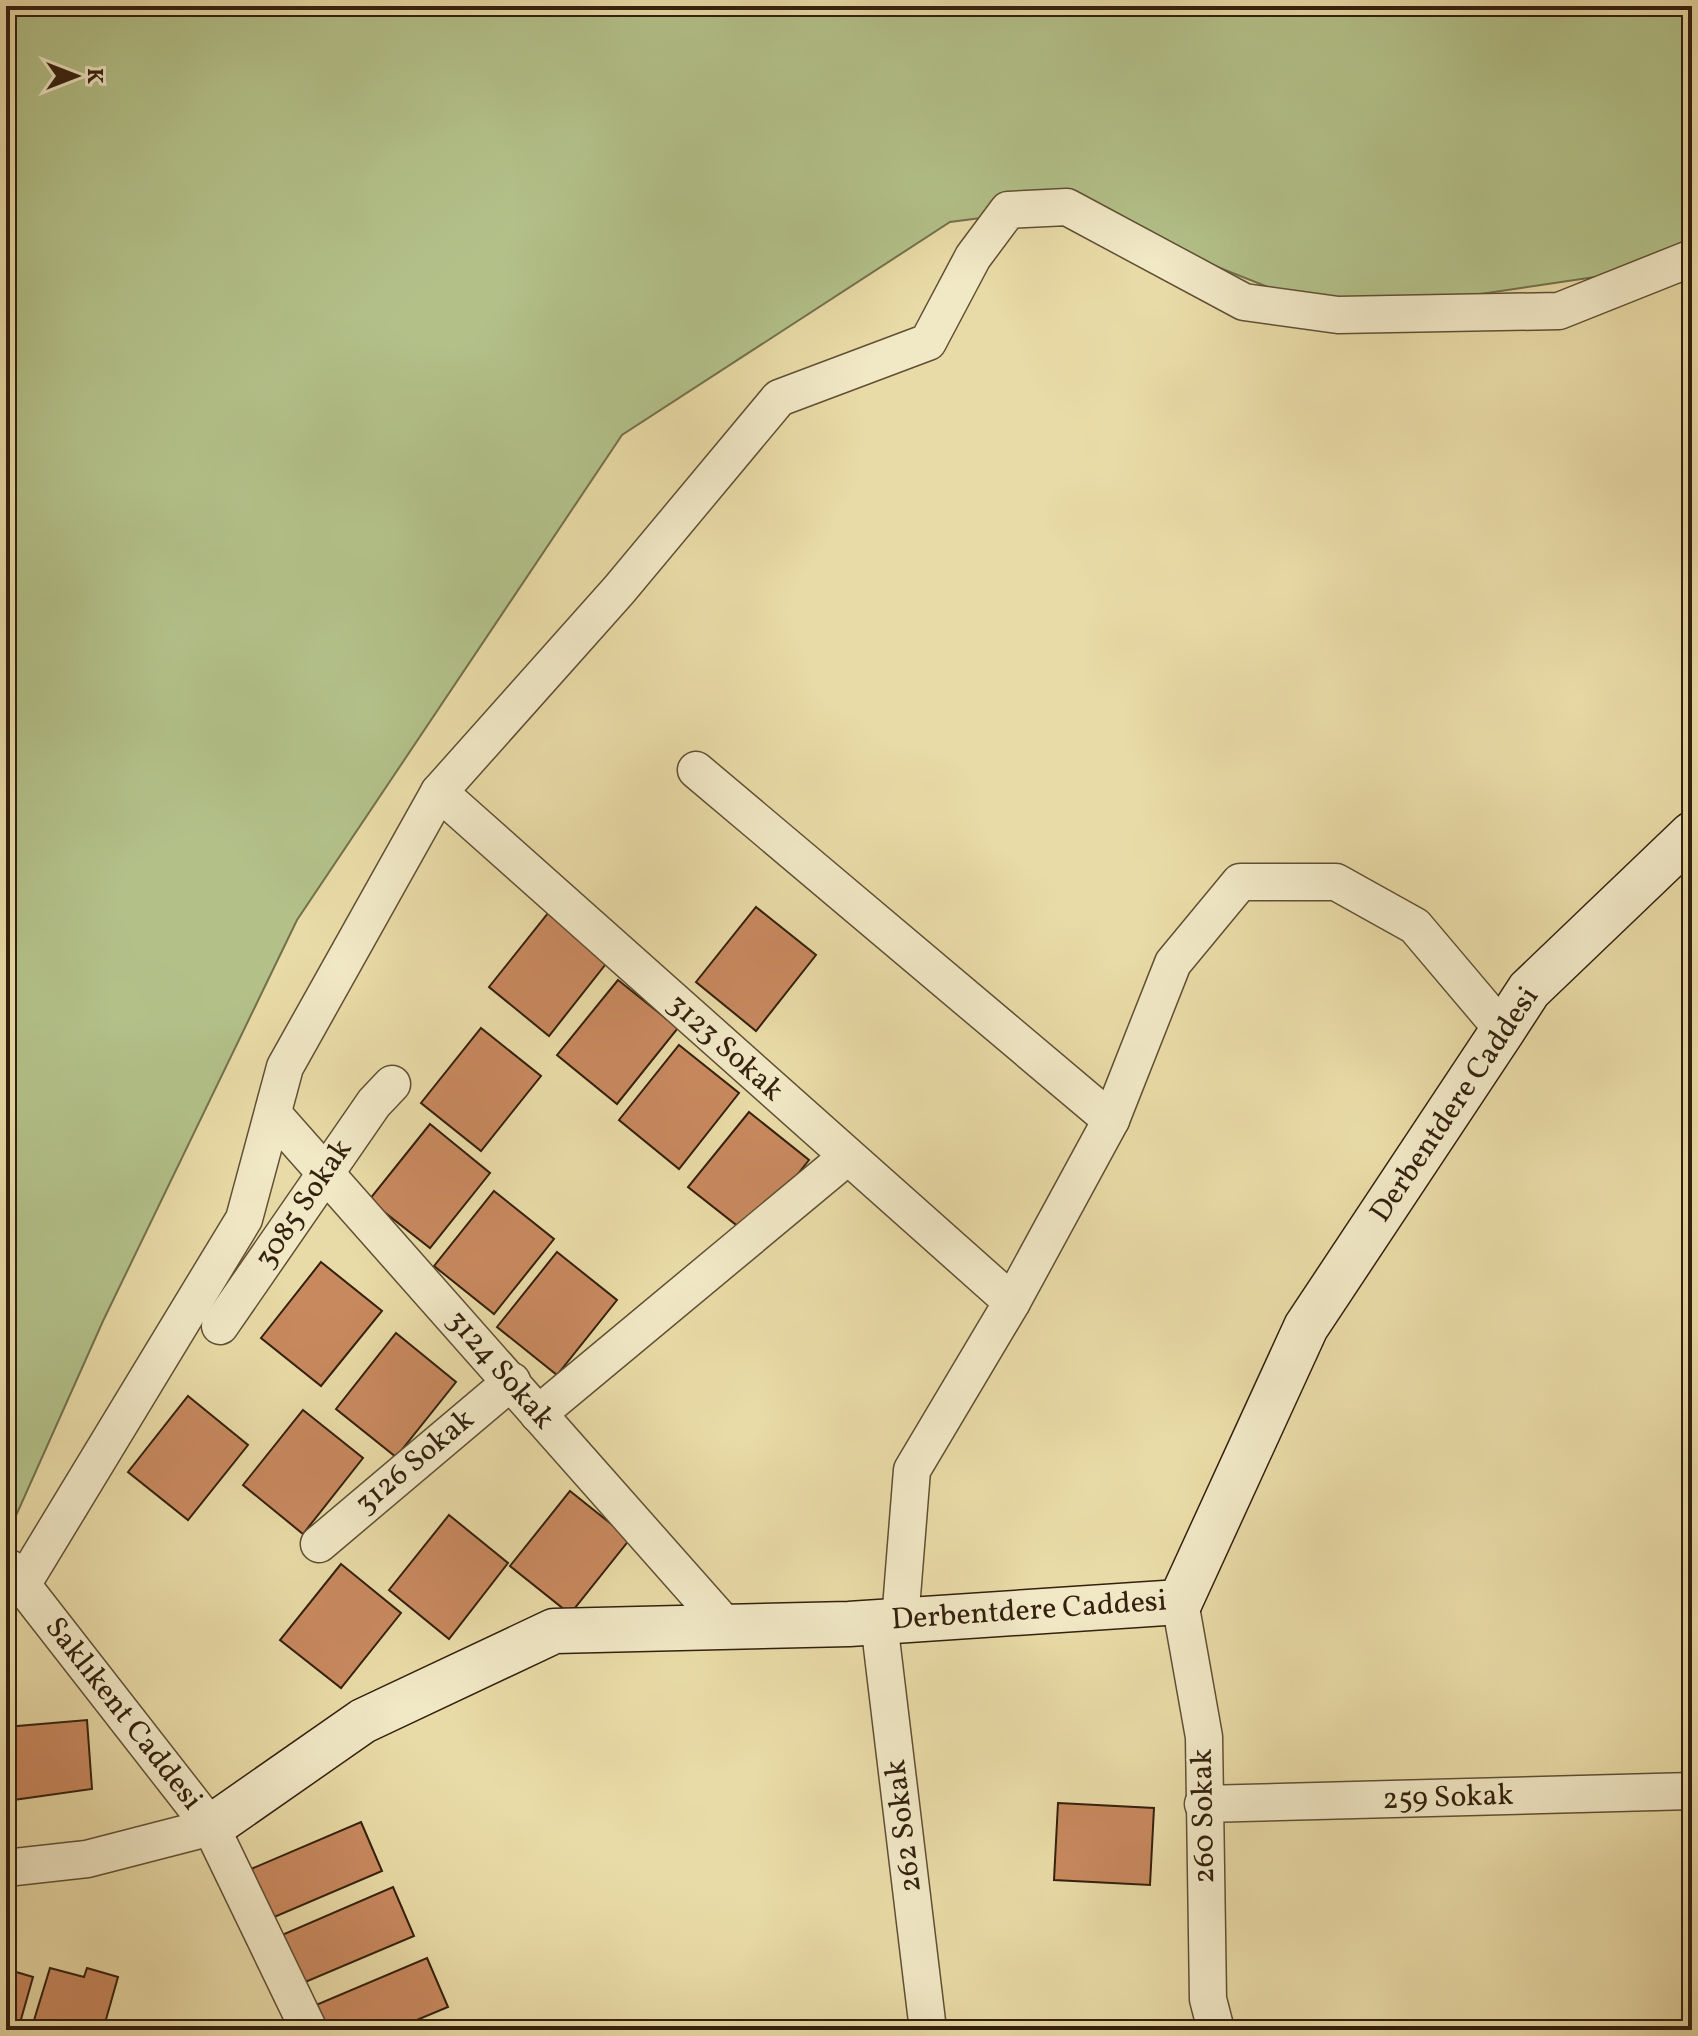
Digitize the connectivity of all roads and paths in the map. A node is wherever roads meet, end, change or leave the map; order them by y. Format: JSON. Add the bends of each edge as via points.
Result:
{"nodes":[{"id":1,"x":1692,"y":258,"type":"edge"},
{"id":2,"x":696,"y":770,"type":"dead end"},
{"id":3,"x":439,"y":792,"type":"junction"},
{"id":4,"x":1692,"y":834,"type":"edge"},
{"id":5,"x":1503,"y":1030,"type":"junction"},
{"id":6,"x":392,"y":1084,"type":"dead end"},
{"id":7,"x":273,"y":1114,"type":"junction"},
{"id":8,"x":1111,"y":1120,"type":"junction"},
{"id":9,"x":847,"y":1157,"type":"junction"},
{"id":10,"x":325,"y":1173,"type":"junction"},
{"id":11,"x":1012,"y":1302,"type":"junction"},
{"id":12,"x":220,"y":1326,"type":"dead end"},
{"id":13,"x":512,"y":1381,"type":"junction"},
{"id":14,"x":538,"y":1414,"type":"junction"},
{"id":15,"x":319,"y":1544,"type":"dead end"},
{"id":16,"x":17,"y":1589,"type":"edge"},
{"id":17,"x":1180,"y":1602,"type":"junction"},
{"id":18,"x":890,"y":1621,"type":"junction"},
{"id":19,"x":727,"y":1627,"type":"junction"},
{"id":20,"x":1692,"y":1791,"type":"edge"},
{"id":21,"x":1203,"y":1804,"type":"junction"},
{"id":22,"x":211,"y":1827,"type":"junction"},
{"id":23,"x":6,"y":1868,"type":"edge"},
{"id":24,"x":309,"y":2030,"type":"edge"},
{"id":25,"x":928,"y":2030,"type":"edge"},
{"id":26,"x":1216,"y":2030,"type":"edge"}],
"edges":[{"from":1,"to":3,"type":"street","via":[[1559,311],[1338,315],[1244,302],[1067,207],[1008,210],[973,257],[928,342],[779,398],[619,590]]},
{"from":2,"to":8,"type":"street"},
{"from":3,"to":7,"type":"street","via":[[285,1067]]},
{"from":3,"to":9,"type":"street","name":"3123 Sokak"},
{"from":4,"to":5,"type":"street","name":"Derbentdere Caddesi","via":[[1529,990]]},
{"from":5,"to":8,"type":"street","name":"262 Sokak","via":[[1415,926],[1336,882],[1240,882],[1173,963]]},
{"from":5,"to":17,"type":"street","name":"Derbentdere Caddesi","via":[[1306,1327]]},
{"from":6,"to":10,"type":"street","name":"3085 Sokak"},
{"from":7,"to":10,"type":"street","name":"3124 Sokak"},
{"from":7,"to":16,"type":"street","via":[[244,1219]]},
{"from":8,"to":11,"type":"street","name":"262 Sokak"},
{"from":9,"to":11,"type":"street","name":"3123 Sokak"},
{"from":9,"to":14,"type":"street"},
{"from":10,"to":12,"type":"street","name":"3085 Sokak"},
{"from":10,"to":13,"type":"street","name":"3124 Sokak"},
{"from":11,"to":18,"type":"street","name":"262 Sokak","via":[[912,1470]]},
{"from":13,"to":14,"type":"street","name":"3124 Sokak"},
{"from":13,"to":15,"type":"street","name":"3126 Sokak"},
{"from":14,"to":19,"type":"street","name":"3124 Sokak"},
{"from":16,"to":22,"type":"street","name":"Saklıkent Caddesi"},
{"from":17,"to":18,"type":"street","name":"Derbentdere Caddesi"},
{"from":17,"to":21,"type":"street","name":"260 Sokak","via":[[1204,1737]]},
{"from":18,"to":19,"type":"street","name":"Derbentdere Caddesi"},
{"from":18,"to":25,"type":"street","name":"262 Sokak"},
{"from":19,"to":22,"type":"street","name":"Derbentdere Caddesi","via":[[554,1631],[363,1721]]},
{"from":20,"to":21,"type":"street","name":"259 Sokak"},
{"from":21,"to":26,"type":"street","name":"260 Sokak","via":[[1208,1999]]},
{"from":22,"to":23,"type":"street","name":"Derbentdere Caddesi","via":[[87,1859]]},
{"from":22,"to":24,"type":"street","name":"Saklıkent Caddesi"}]}
